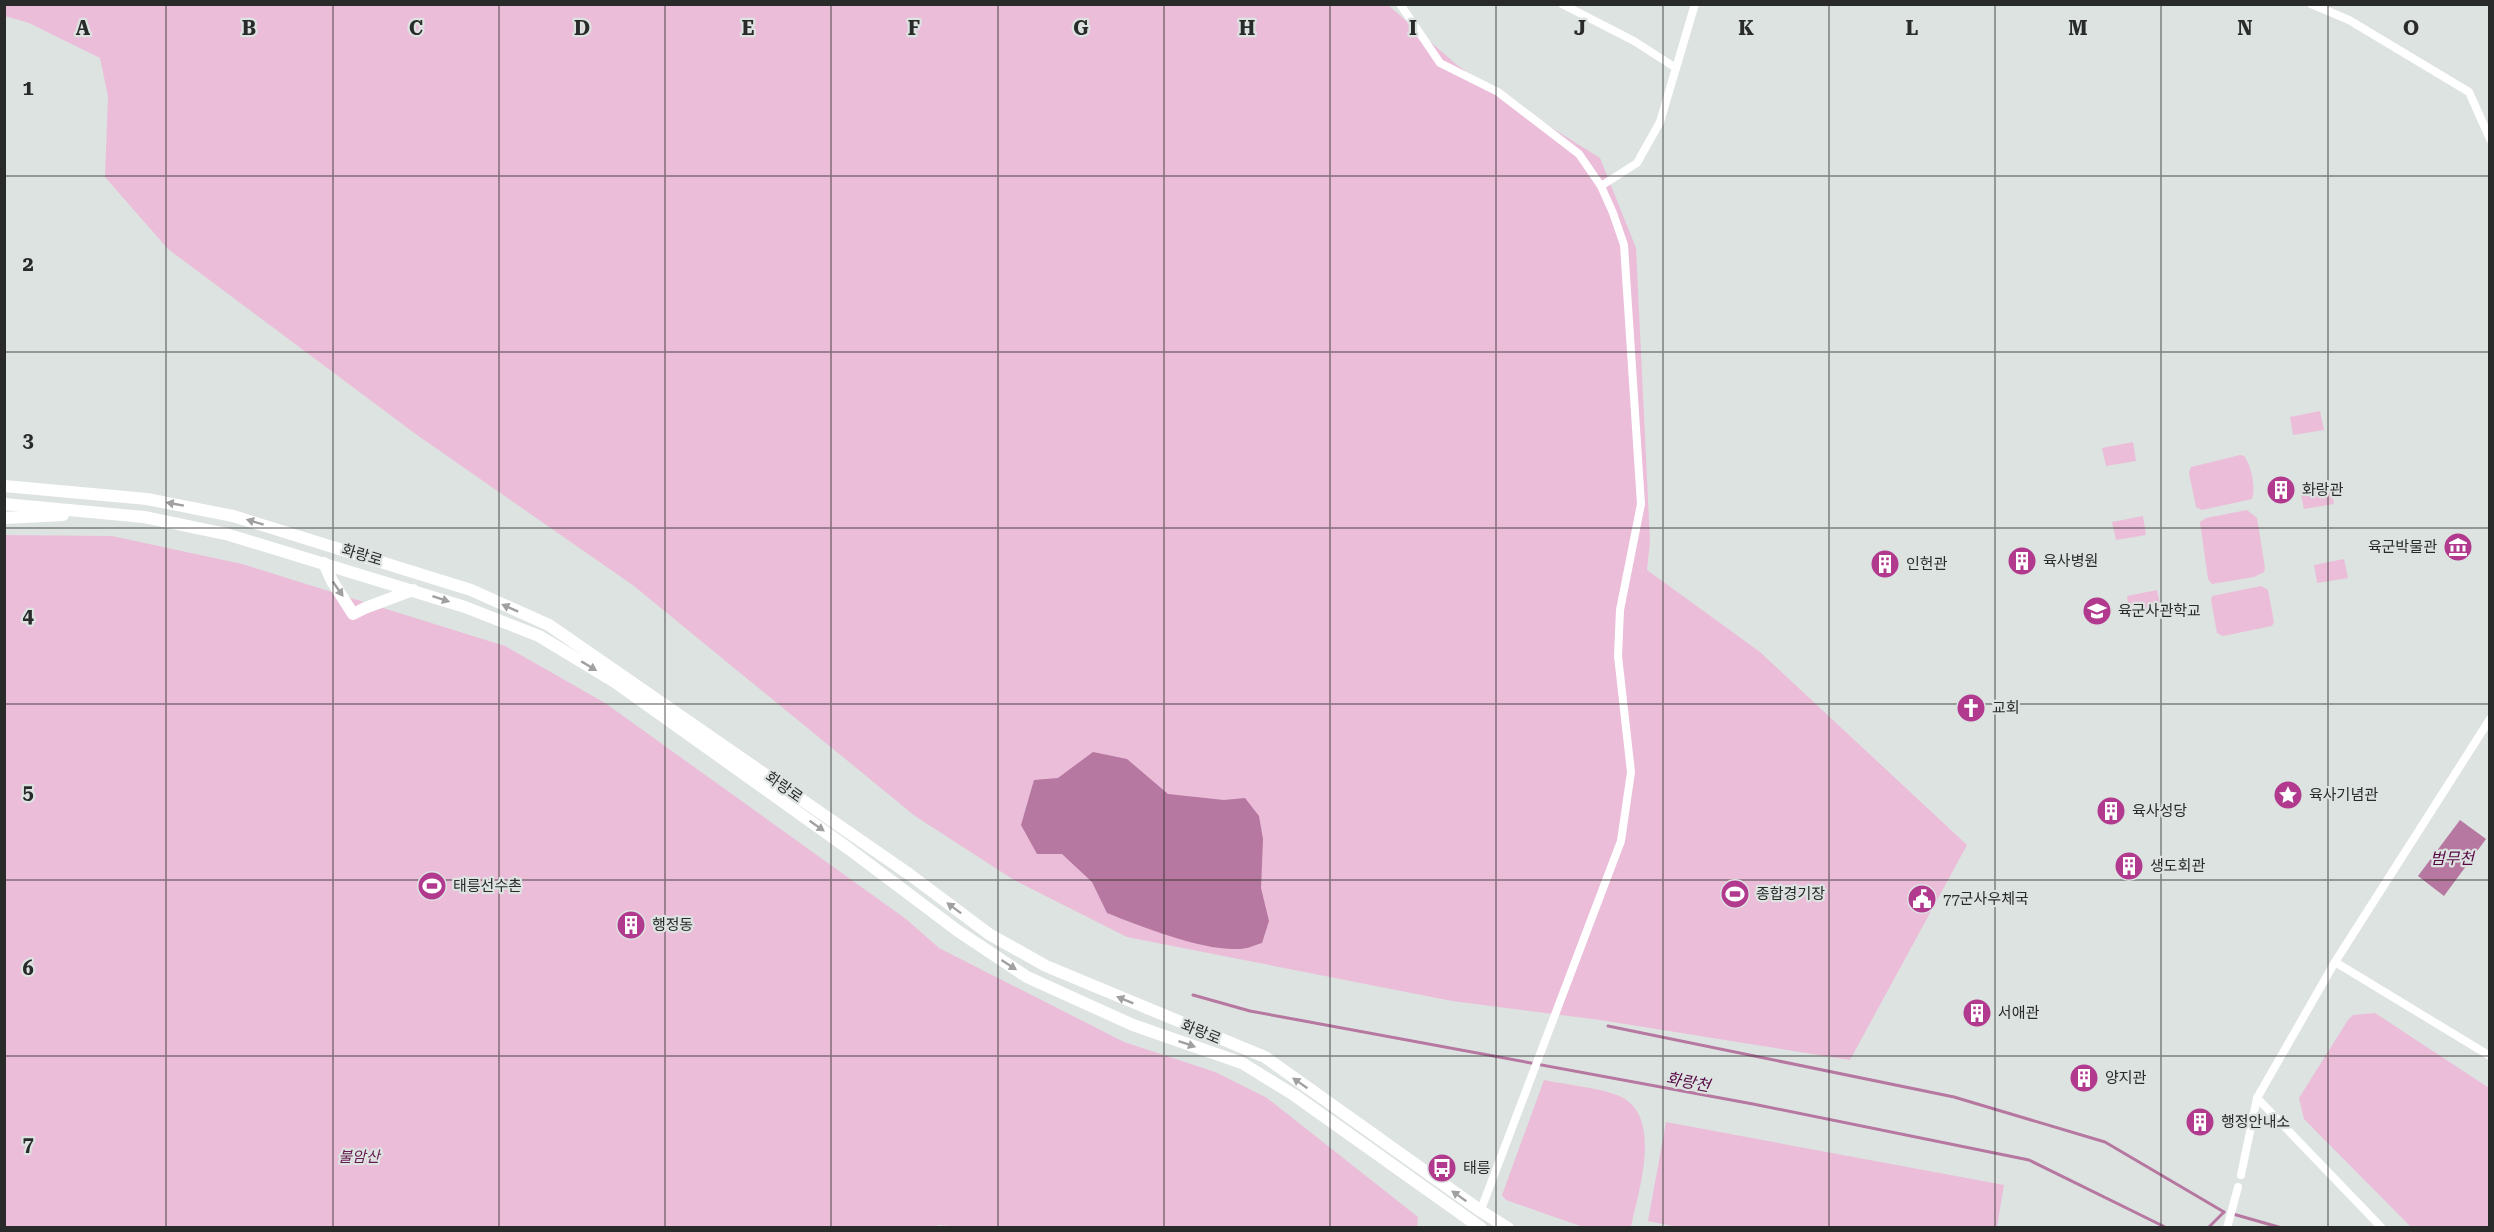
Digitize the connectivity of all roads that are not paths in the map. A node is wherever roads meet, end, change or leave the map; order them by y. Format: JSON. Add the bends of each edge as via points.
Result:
{"nodes":[{"id":1,"x":1400,"y":4,"type":"edge"},
{"id":2,"x":1562,"y":4,"type":"edge"},
{"id":3,"x":1695,"y":4,"type":"edge"},
{"id":4,"x":2311,"y":4,"type":"edge"},
{"id":5,"x":1676,"y":68,"type":"junction"},
{"id":6,"x":2490,"y":139,"type":"edge"},
{"id":7,"x":1600,"y":186,"type":"junction"},
{"id":8,"x":4,"y":486,"type":"edge"},
{"id":9,"x":4,"y":504,"type":"edge"},
{"id":10,"x":104,"y":513,"type":"junction"},
{"id":11,"x":4,"y":518,"type":"edge"},
{"id":12,"x":326,"y":544,"type":"junction"},
{"id":13,"x":274,"y":548,"type":"junction"},
{"id":14,"x":324,"y":563,"type":"junction"},
{"id":15,"x":411,"y":589,"type":"junction"},
{"id":16,"x":471,"y":590,"type":"junction"},
{"id":17,"x":2490,"y":719,"type":"edge"},
{"id":18,"x":2335,"y":962,"type":"junction"},
{"id":19,"x":2490,"y":1056,"type":"edge"},
{"id":20,"x":2257,"y":1098,"type":"junction"},
{"id":21,"x":2241,"y":1175,"type":"dead end"},
{"id":22,"x":2238,"y":1188,"type":"dead end"},
{"id":23,"x":1481,"y":1211,"type":"junction"},
{"id":24,"x":1478,"y":1226,"type":"edge"},
{"id":25,"x":1508,"y":1227,"type":"edge"},
{"id":26,"x":2226,"y":1227,"type":"edge"},
{"id":27,"x":2382,"y":1227,"type":"edge"}],
"edges":[{"from":1,"to":7,"type":"street","via":[[1440,63],[1498,92],[1570,147]]},
{"from":2,"to":5,"type":"street"},
{"from":3,"to":5,"type":"street"},
{"from":4,"to":6,"type":"street","via":[[2349,20],[2469,92]]},
{"from":5,"to":7,"type":"street","via":[[1660,122],[1637,163]]},
{"from":7,"to":23,"type":"street","via":[[1624,245],[1641,504],[1620,610],[1618,656],[1631,772],[1621,841]]},
{"from":12,"to":8,"type":"main road","name":"화랑로","one_way":true,"via":[[189,506]]},
{"from":9,"to":10,"type":"main road","name":"화랑로"},
{"from":10,"to":11,"type":"main road"},
{"from":10,"to":13,"type":"main road","name":"화랑로","via":[[185,525]]},
{"from":12,"to":13,"type":"main road","via":[[326,552],[292,541],[280,542]]},
{"from":12,"to":16,"type":"main road","name":"화랑로"},
{"from":13,"to":14,"type":"main road","name":"화랑로"},
{"from":14,"to":15,"type":"main road","name":"화랑로"},
{"from":14,"to":15,"type":"main road","one_way":true,"via":[[353,614]]},
{"from":15,"to":16,"type":"main road","via":[[405,580],[410,576],[461,592]]},
{"from":15,"to":24,"type":"main road","name":"화랑로","one_way":true,"via":[[548,642],[615,682],[1027,977],[1133,1025],[1242,1063],[1294,1095]]},
{"from":23,"to":16,"type":"main road","name":"화랑로","one_way":true,"via":[[1264,1057],[1046,966],[988,934],[909,874],[604,661],[549,625]]},
{"from":17,"to":18,"type":"street"},
{"from":18,"to":19,"type":"street"},
{"from":18,"to":20,"type":"street"},
{"from":20,"to":21,"type":"street"},
{"from":20,"to":27,"type":"street"},
{"from":22,"to":26,"type":"street"},
{"from":23,"to":24,"type":"street"},
{"from":23,"to":25,"type":"main road","name":"화랑로"}]}
